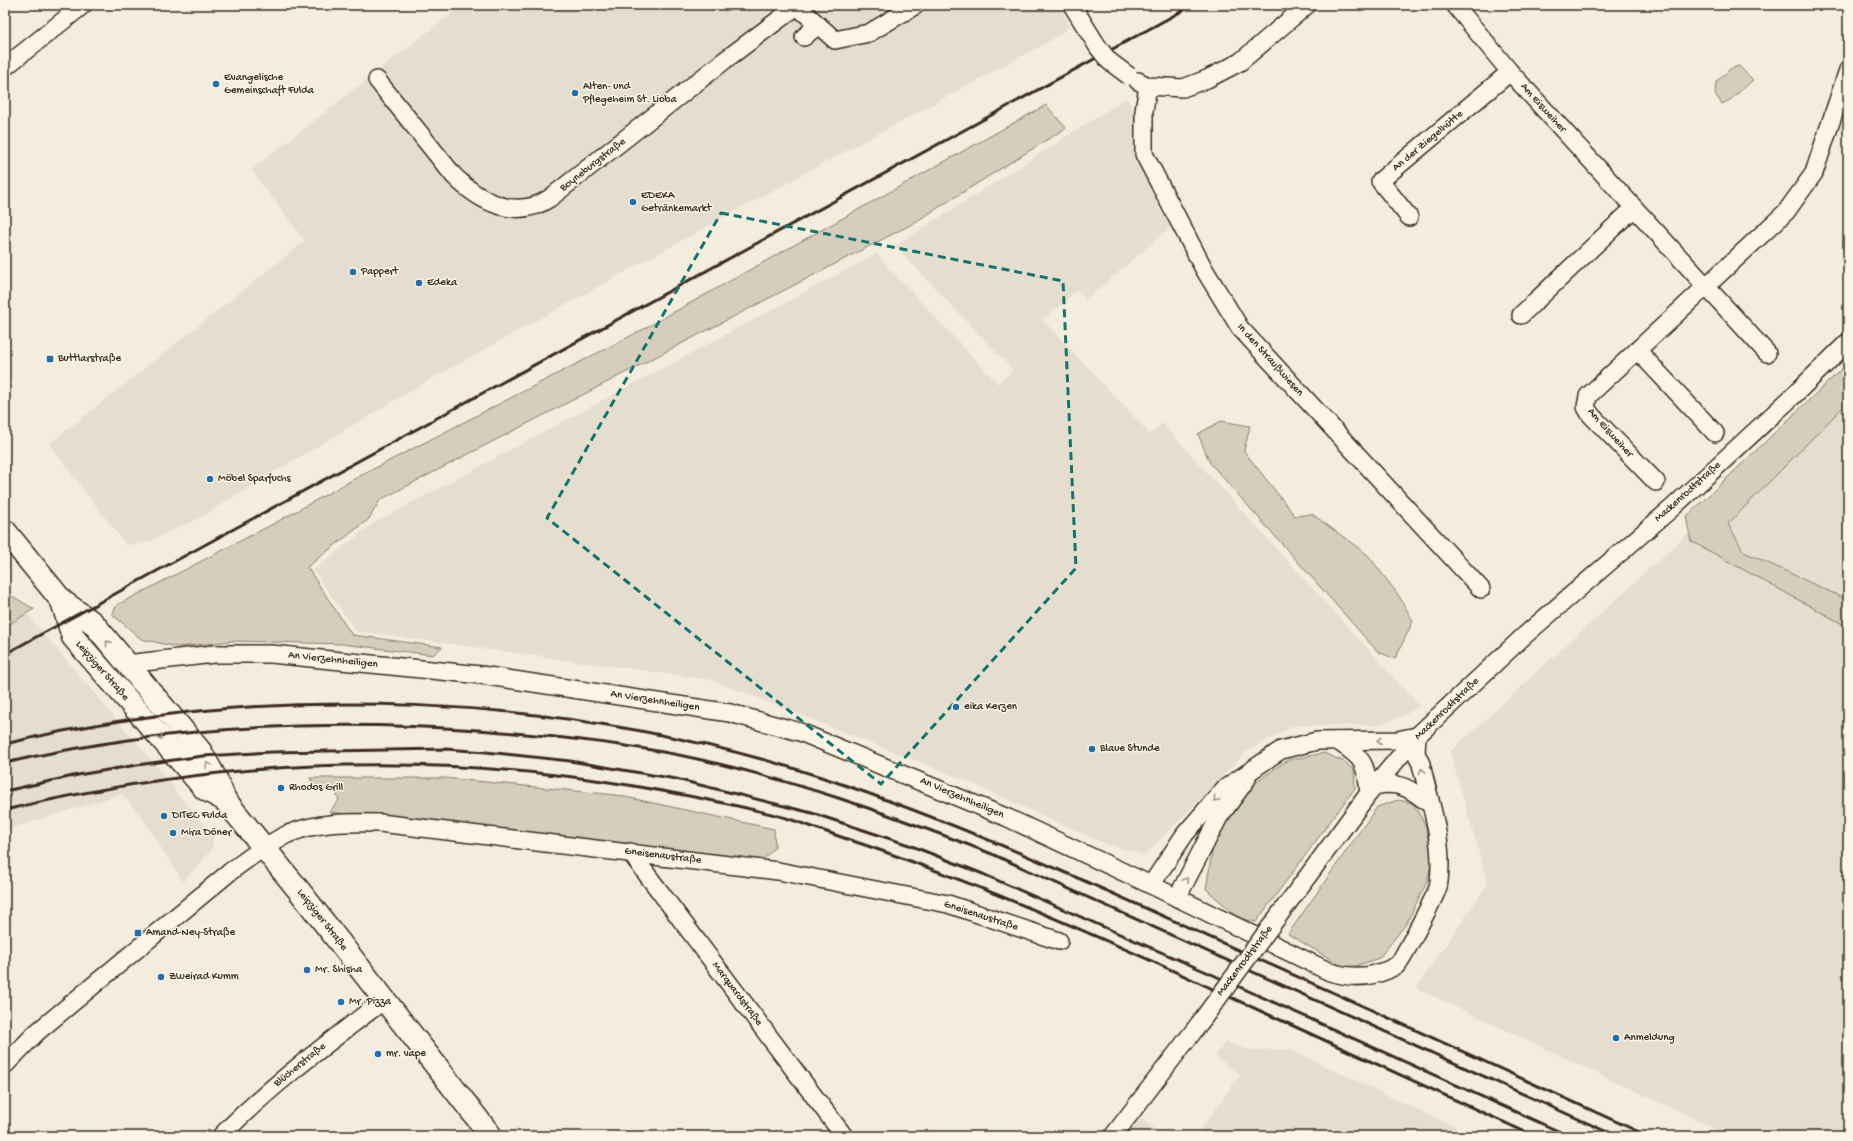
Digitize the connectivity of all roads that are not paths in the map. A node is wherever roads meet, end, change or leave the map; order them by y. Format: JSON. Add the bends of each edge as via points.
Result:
{"nodes":[{"id":1,"x":83,"y":5,"type":"edge"},
{"id":2,"x":916,"y":5,"type":"edge"},
{"id":3,"x":1072,"y":5,"type":"edge"},
{"id":4,"x":1308,"y":5,"type":"edge"},
{"id":5,"x":1455,"y":5,"type":"edge"},
{"id":6,"x":818,"y":25,"type":"junction"},
{"id":7,"x":804,"y":37,"type":"dead end"},
{"id":8,"x":5,"y":66,"type":"edge"},
{"id":9,"x":1848,"y":70,"type":"edge"},
{"id":10,"x":1510,"y":72,"type":"junction"},
{"id":11,"x":377,"y":80,"type":"dead end"},
{"id":12,"x":1148,"y":86,"type":"junction"},
{"id":13,"x":1634,"y":208,"type":"junction"},
{"id":14,"x":1408,"y":217,"type":"dead end"},
{"id":15,"x":1706,"y":286,"type":"junction"},
{"id":16,"x":1521,"y":315,"type":"dead end"},
{"id":17,"x":1848,"y":342,"type":"edge"},
{"id":18,"x":1637,"y":350,"type":"junction"},
{"id":19,"x":1767,"y":353,"type":"dead end"},
{"id":20,"x":1715,"y":433,"type":"dead end"},
{"id":21,"x":1656,"y":482,"type":"dead end"},
{"id":22,"x":5,"y":531,"type":"edge"},
{"id":23,"x":1481,"y":589,"type":"dead end"},
{"id":24,"x":62,"y":601,"type":"junction"},
{"id":25,"x":126,"y":664,"type":"junction"},
{"id":26,"x":1417,"y":736,"type":"junction"},
{"id":27,"x":1337,"y":741,"type":"junction"},
{"id":28,"x":1257,"y":766,"type":"junction"},
{"id":29,"x":1372,"y":789,"type":"junction"},
{"id":30,"x":225,"y":800,"type":"junction"},
{"id":31,"x":1431,"y":805,"type":"junction"},
{"id":32,"x":265,"y":847,"type":"junction"},
{"id":33,"x":630,"y":852,"type":"junction"},
{"id":34,"x":1152,"y":885,"type":"junction"},
{"id":35,"x":1177,"y":898,"type":"junction"},
{"id":36,"x":1059,"y":941,"type":"dead end"},
{"id":37,"x":384,"y":1000,"type":"junction"},
{"id":38,"x":5,"y":1065,"type":"edge"},
{"id":39,"x":221,"y":1136,"type":"edge"},
{"id":40,"x":491,"y":1136,"type":"edge"},
{"id":41,"x":844,"y":1136,"type":"edge"},
{"id":42,"x":1113,"y":1136,"type":"edge"}],
"edges":[{"from":1,"to":8,"type":"street"},
{"from":2,"to":6,"type":"street","name":"Boyneburgstraße","via":[[869,33],[835,40]]},
{"from":3,"to":12,"type":"street","bridge":true,"via":[[1109,61]]},
{"from":4,"to":12,"type":"street","via":[[1240,62],[1207,79],[1183,88]]},
{"from":5,"to":10,"type":"street","name":"Am Eisweiher"},
{"from":6,"to":7,"type":"street"},
{"from":6,"to":11,"type":"street","name":"Boyneburgstraße","via":[[797,6],[535,207],[508,207],[491,202],[463,185]]},
{"from":9,"to":15,"type":"street","via":[[1814,173],[1786,212]]},
{"from":10,"to":13,"type":"street","name":"Am Eisweiher"},
{"from":10,"to":14,"type":"street","name":"An der Ziegelhütte","via":[[1380,181]]},
{"from":12,"to":23,"type":"street","name":"In den Straußwiesen","via":[[1144,111],[1144,154],[1204,269],[1240,328]]},
{"from":13,"to":15,"type":"street","name":"Am Eisweiher"},
{"from":13,"to":16,"type":"street"},
{"from":15,"to":18,"type":"street","name":"Am Eisweiher"},
{"from":15,"to":19,"type":"street","name":"Am Eisweiher"},
{"from":17,"to":26,"type":"street","name":"Mackenrodtstraße","via":[[1683,498],[1524,636]]},
{"from":18,"to":20,"type":"street"},
{"from":18,"to":21,"type":"street","name":"Am Eisweiher","via":[[1590,392],[1586,407]]},
{"from":22,"to":24,"type":"main road","name":"Leipziger Straße"},
{"from":25,"to":24,"type":"main road","name":"Leipziger Straße","one_way":true,"via":[[93,623]]},
{"from":24,"to":30,"type":"main road","name":"Leipziger Straße","one_way":true,"via":[[73,637],[205,789]]},
{"from":30,"to":25,"type":"main road","name":"Leipziger Straße","one_way":true,"via":[[201,752]]},
{"from":25,"to":34,"type":"street","name":"An Vierzehnheiligen","via":[[214,654],[286,655],[481,675],[730,713],[800,732],[866,758],[1008,818]]},
{"from":26,"to":27,"type":"street","one_way":true,"via":[[1397,740]]},
{"from":26,"to":29,"type":"street","name":"Mackenrodtstraße"},
{"from":31,"to":26,"type":"street","name":"An Vierzehnheiligen","one_way":true,"via":[[1416,753]]},
{"from":27,"to":28,"type":"street","via":[[1317,742],[1281,750]]},
{"from":27,"to":29,"type":"street","via":[[1356,753],[1364,764]]},
{"from":28,"to":34,"type":"street","one_way":true,"via":[[1224,789],[1185,834]]},
{"from":35,"to":28,"type":"street","one_way":true,"via":[[1219,818]]},
{"from":29,"to":31,"type":"street","via":[[1386,783],[1407,788]]},
{"from":29,"to":42,"type":"street","name":"Mackenrodtstraße","bridge":true},
{"from":30,"to":32,"type":"main road","name":"Leipziger Straße"},
{"from":31,"to":35,"type":"street","name":"An Vierzehnheiligen","via":[[1440,860],[1438,888],[1398,964],[1381,973],[1360,978],[1330,972]]},
{"from":32,"to":33,"type":"street","name":"Gneisenaustraße","via":[[301,830],[348,822],[380,823]]},
{"from":32,"to":37,"type":"main road","name":"Leipziger Straße"},
{"from":32,"to":38,"type":"street","via":[[218,880],[41,1029]]},
{"from":33,"to":36,"type":"street","name":"Gneisenaustraße","via":[[778,871],[948,904]]},
{"from":33,"to":41,"type":"street","name":"Marquardstraße"},
{"from":34,"to":35,"type":"street","name":"An Vierzehnheiligen"},
{"from":37,"to":39,"type":"street","name":"Blücherstraße","via":[[295,1067]]},
{"from":37,"to":40,"type":"main road","name":"Leipziger Straße"}]}
